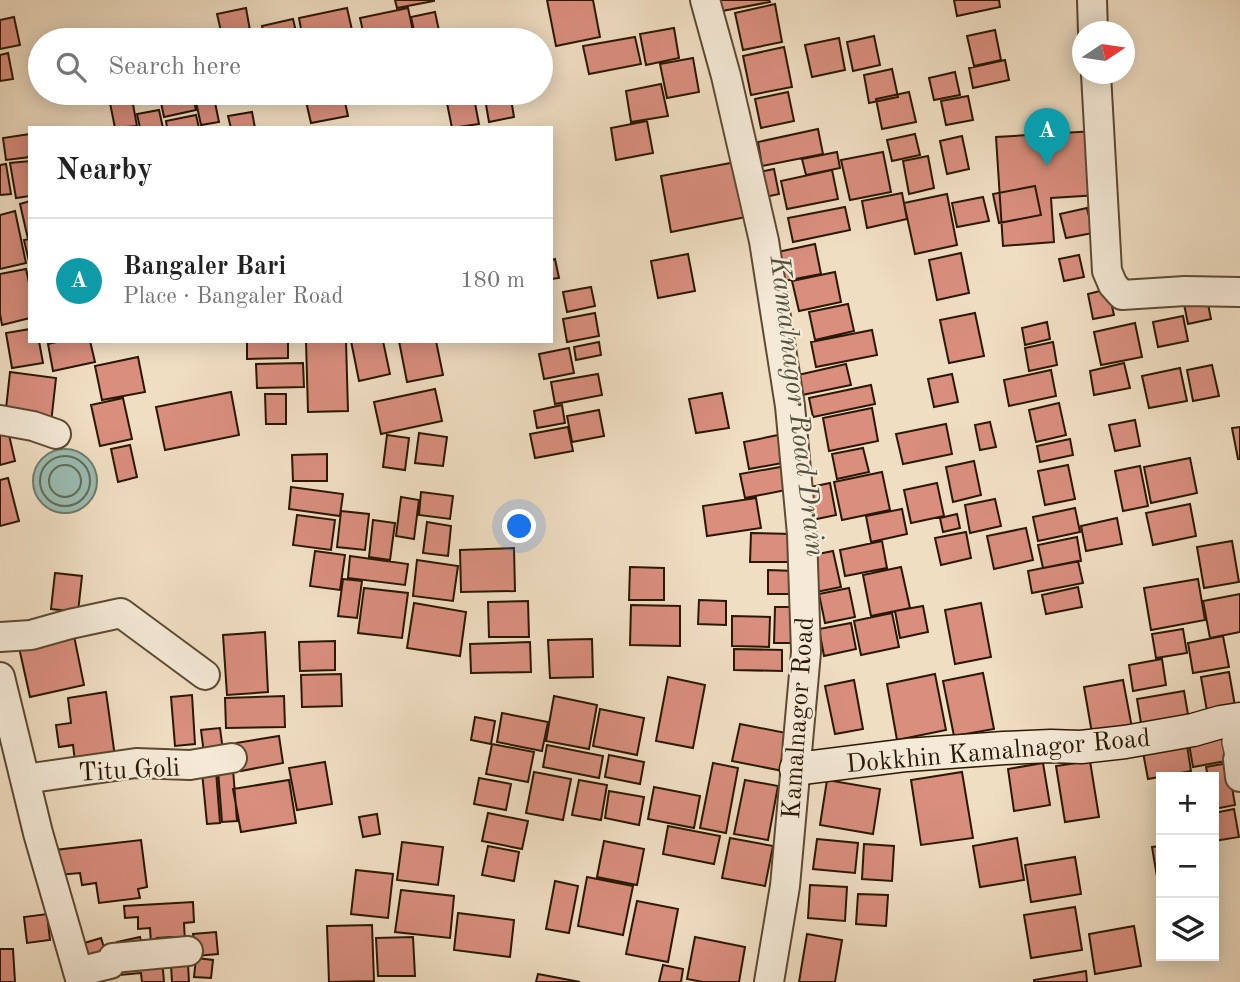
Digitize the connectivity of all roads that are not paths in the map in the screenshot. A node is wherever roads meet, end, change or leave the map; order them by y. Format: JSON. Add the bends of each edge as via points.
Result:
{"nodes":[{"id":1,"x":705,"y":0,"type":"edge"},
{"id":2,"x":1092,"y":0,"type":"edge"},
{"id":3,"x":1093,"y":21,"type":"edge"},
{"id":4,"x":1097,"y":84,"type":"edge"},
{"id":5,"x":1240,"y":292,"type":"edge"},
{"id":6,"x":0,"y":420,"type":"edge"},
{"id":7,"x":56,"y":434,"type":"dead end"},
{"id":8,"x":0,"y":638,"type":"edge"},
{"id":9,"x":205,"y":675,"type":"dead end"},
{"id":10,"x":0,"y":677,"type":"edge"},
{"id":11,"x":1240,"y":719,"type":"edge"},
{"id":12,"x":1240,"y":725,"type":"edge"},
{"id":13,"x":232,"y":758,"type":"dead end"},
{"id":14,"x":1239,"y":768,"type":"edge"},
{"id":15,"x":796,"y":769,"type":"junction"},
{"id":16,"x":25,"y":779,"type":"junction"},
{"id":17,"x":188,"y":951,"type":"dead end"},
{"id":18,"x":79,"y":977,"type":"edge"},
{"id":19,"x":769,"y":982,"type":"edge"}],
"edges":[{"from":1,"to":15,"type":"street","name":"Kamalnagor Road","via":[[764,242],[790,406],[802,534],[806,652]]},
{"from":2,"to":3,"type":"street"},
{"from":4,"to":5,"type":"street","via":[[1107,271],[1113,285],[1122,295]]},
{"from":6,"to":7,"type":"street"},
{"from":8,"to":9,"type":"street","via":[[121,614]]},
{"from":10,"to":16,"type":"street"},
{"from":11,"to":15,"type":"main road","name":"Dokkhin Kamalnagor Road","via":[[1081,747],[907,755]]},
{"from":12,"to":14,"type":"street","via":[[1234,742]]},
{"from":13,"to":16,"type":"street","name":"Titu Goli","via":[[190,765],[136,763]]},
{"from":15,"to":19,"type":"street","name":"Kamalnagor Road","via":[[785,886]]},
{"from":16,"to":18,"type":"street"},
{"from":17,"to":18,"type":"street","via":[[113,958],[110,964]]}]}
